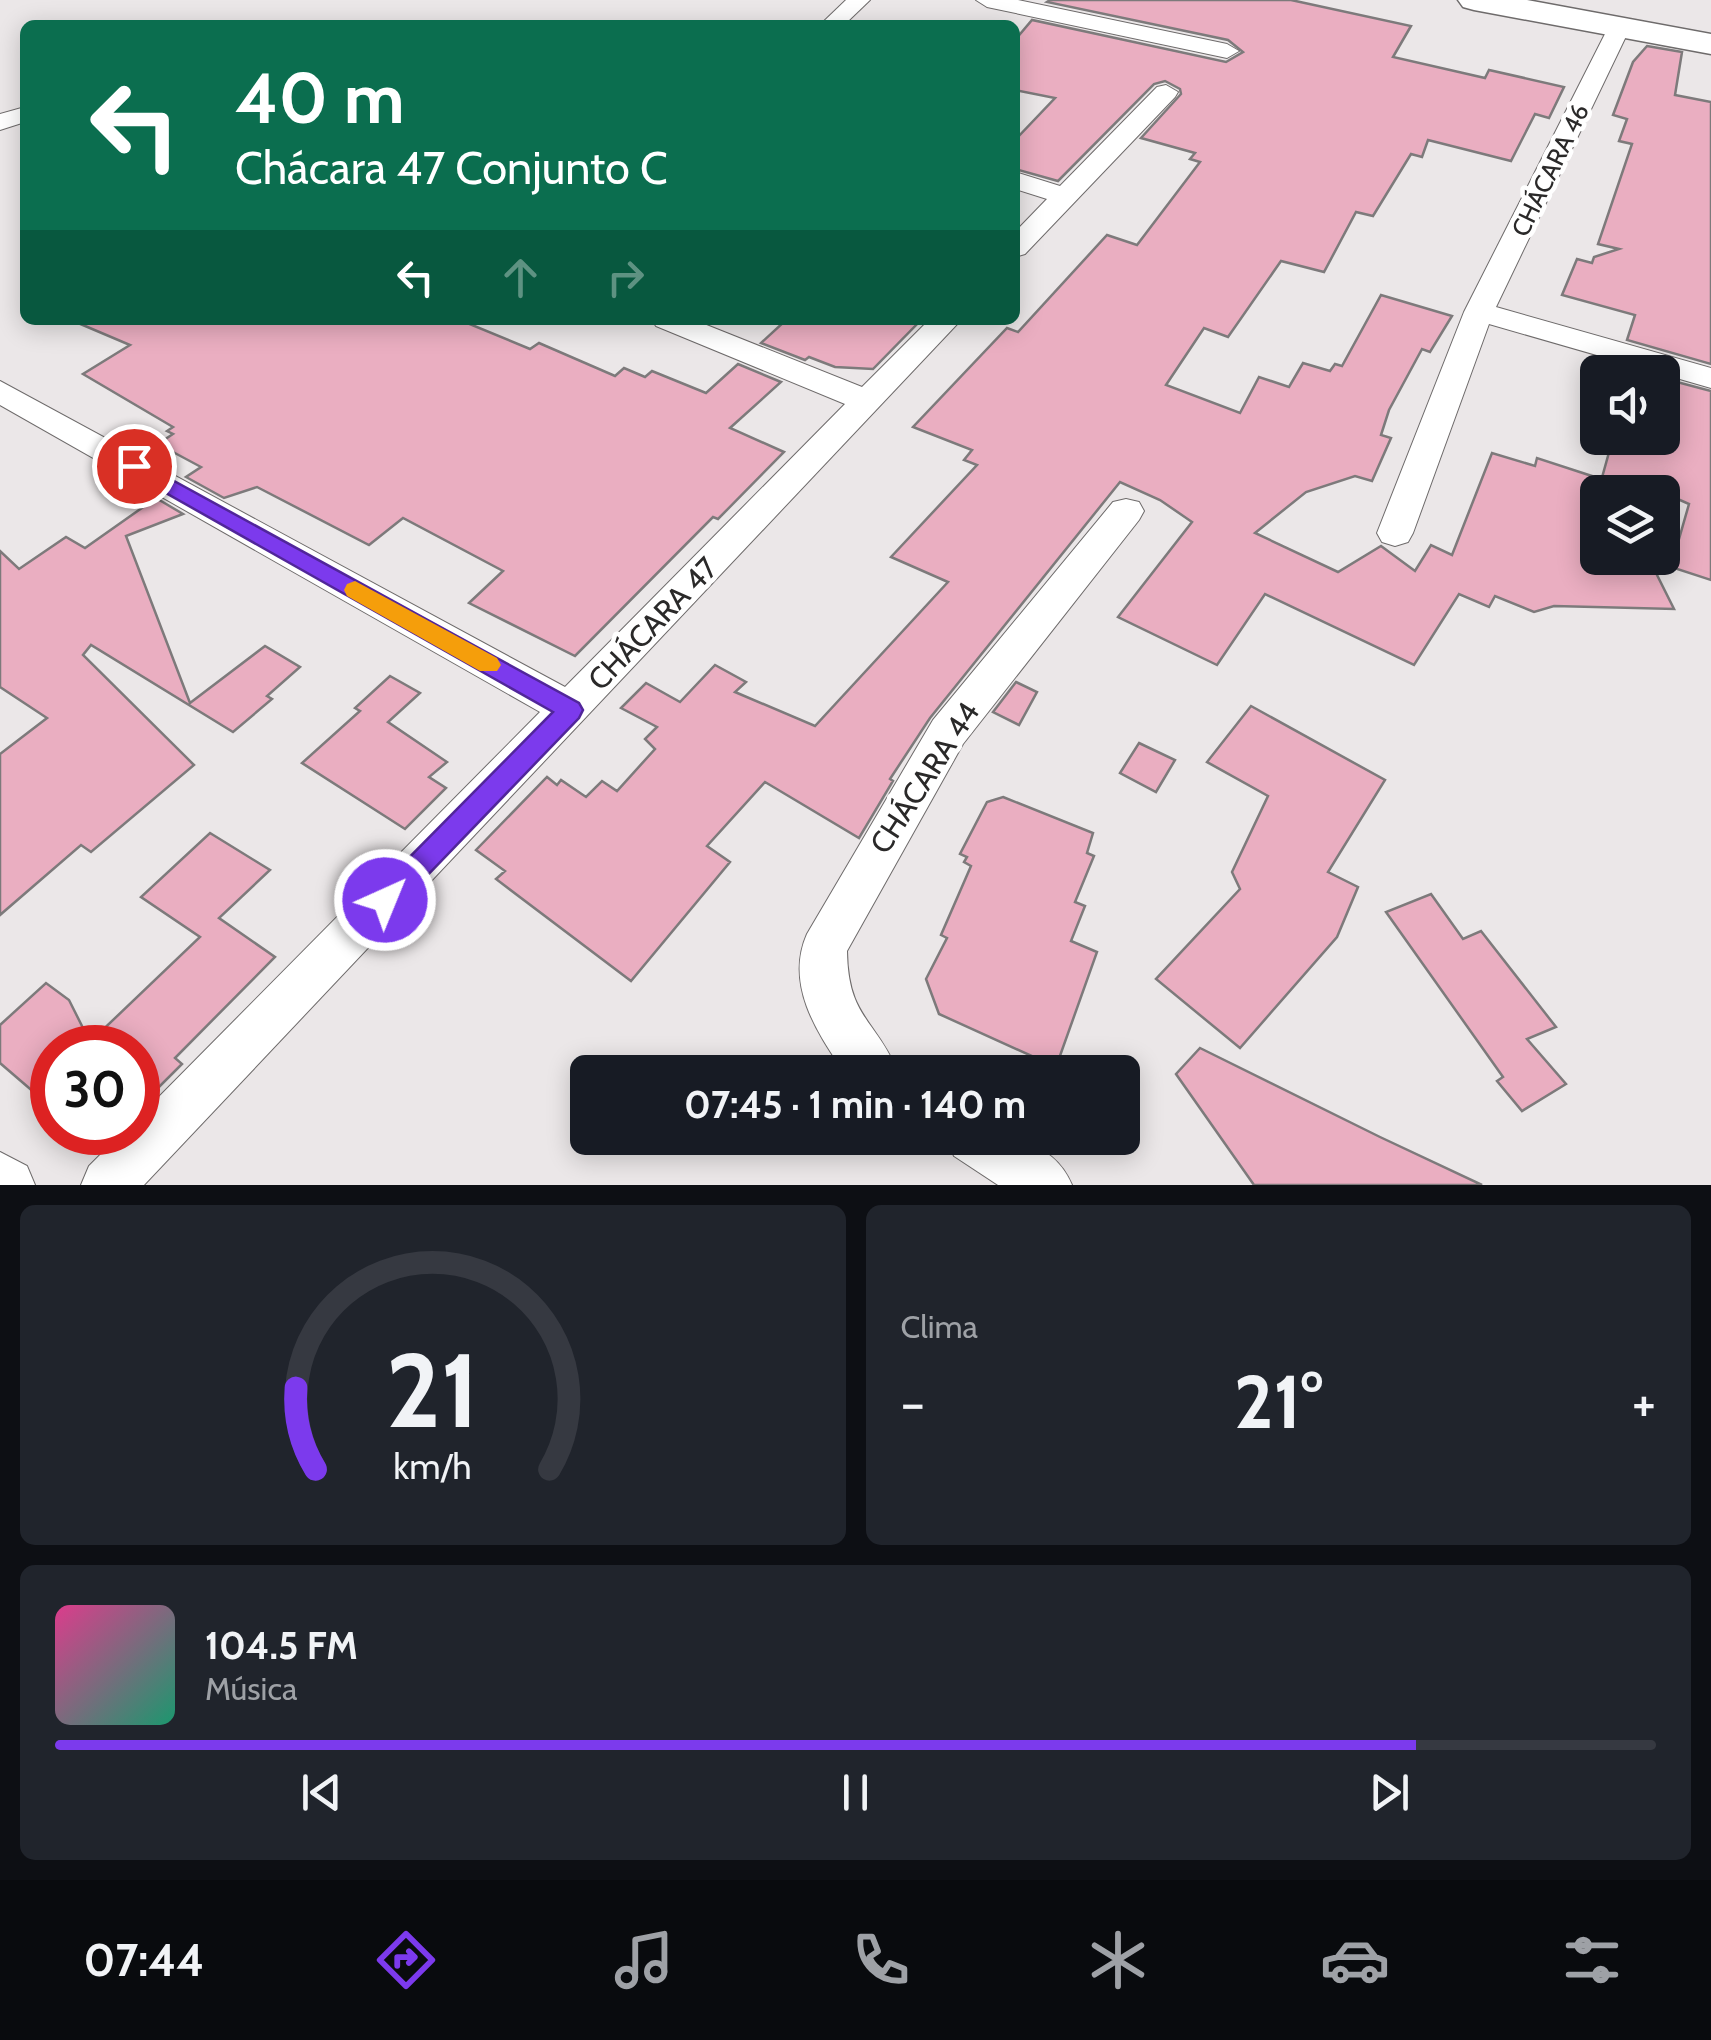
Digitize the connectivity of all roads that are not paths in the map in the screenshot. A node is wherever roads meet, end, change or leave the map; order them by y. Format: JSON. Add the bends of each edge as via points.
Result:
{"nodes":[{"id":1,"x":860,"y":0,"type":"edge"},
{"id":2,"x":986,"y":0,"type":"edge"},
{"id":3,"x":1488,"y":1,"type":"edge"},
{"id":4,"x":836,"y":20,"type":"edge"},
{"id":5,"x":1618,"y":28,"type":"junction"},
{"id":6,"x":1711,"y":44,"type":"edge"},
{"id":7,"x":1227,"y":51,"type":"dead end"},
{"id":8,"x":1166,"y":92,"type":"dead end"},
{"id":9,"x":1020,"y":182,"type":"edge"},
{"id":10,"x":1066,"y":196,"type":"junction"},
{"id":11,"x":1020,"y":243,"type":"edge"},
{"id":12,"x":1480,"y":312,"type":"junction"},
{"id":13,"x":678,"y":325,"type":"edge"},
{"id":14,"x":941,"y":325,"type":"edge"},
{"id":15,"x":1711,"y":378,"type":"edge"},
{"id":16,"x":0,"y":392,"type":"edge"},
{"id":17,"x":867,"y":401,"type":"junction"},
{"id":18,"x":1126,"y":511,"type":"dead end"},
{"id":19,"x":1395,"y":533,"type":"dead end"},
{"id":20,"x":571,"y":710,"type":"junction"},
{"id":21,"x":861,"y":1055,"type":"edge"},
{"id":22,"x":998,"y":1155,"type":"edge"},
{"id":23,"x":0,"y":1178,"type":"edge"},
{"id":24,"x":8,"y":1185,"type":"edge"},
{"id":25,"x":108,"y":1185,"type":"edge"},
{"id":26,"x":1045,"y":1185,"type":"edge"}],
"edges":[{"from":1,"to":4,"type":"street"},
{"from":2,"to":7,"type":"street"},
{"from":3,"to":5,"type":"street"},
{"from":5,"to":6,"type":"street"},
{"from":5,"to":12,"type":"street","name":"CHÁCARA 46"},
{"from":8,"to":10,"type":"street"},
{"from":9,"to":10,"type":"street"},
{"from":10,"to":11,"type":"street"},
{"from":12,"to":15,"type":"street"},
{"from":12,"to":19,"type":"street","name":"CHÁCARA 46"},
{"from":13,"to":17,"type":"street"},
{"from":14,"to":17,"type":"street","name":"CHÁCARA 47"},
{"from":16,"to":20,"type":"street"},
{"from":17,"to":20,"type":"street","name":"CHÁCARA 47"},
{"from":18,"to":21,"type":"street","name":"CHÁCARA 44","via":[[948,732],[824,949],[833,1014]]},
{"from":20,"to":25,"type":"street","name":"CHÁCARA 47"},
{"from":22,"to":26,"type":"street"},
{"from":23,"to":24,"type":"street"}]}
